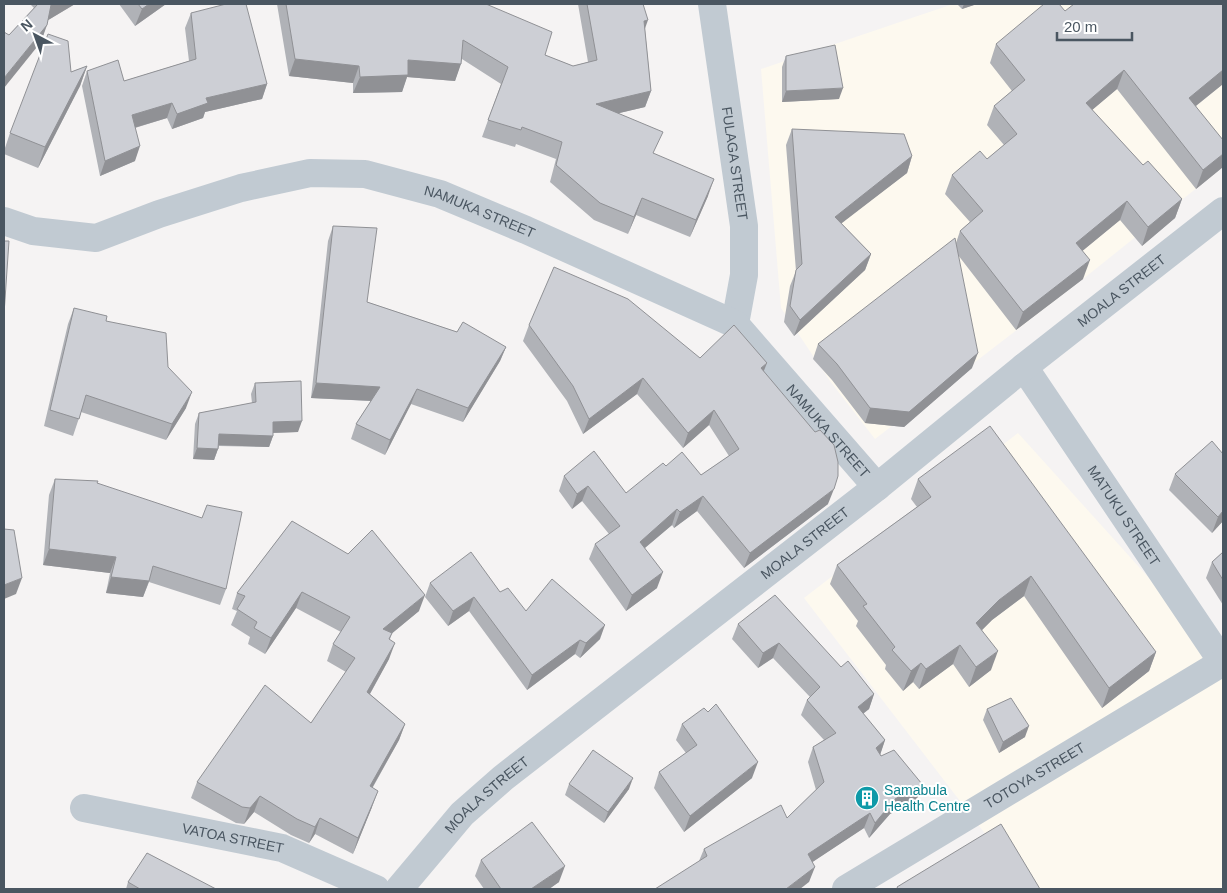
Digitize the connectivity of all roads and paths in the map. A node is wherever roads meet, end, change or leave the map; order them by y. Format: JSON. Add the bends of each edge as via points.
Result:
{"nodes":[{"id":1,"x":712,"y":4,"type":"edge"},
{"id":2,"x":1223,"y":211,"type":"edge"},
{"id":3,"x":4,"y":220,"type":"edge"},
{"id":4,"x":735,"y":324,"type":"junction"},
{"id":5,"x":1024,"y":367,"type":"junction"},
{"id":6,"x":877,"y":487,"type":"junction"},
{"id":7,"x":1223,"y":662,"type":"edge"},
{"id":8,"x":84,"y":808,"type":"dead end"},
{"id":9,"x":376,"y":889,"type":"edge"},
{"id":10,"x":399,"y":889,"type":"edge"},
{"id":11,"x":846,"y":889,"type":"edge"}],
"edges":[{"from":1,"to":4,"type":"street","name":"FULAGA STREET","via":[[744,226],[744,275]]},
{"from":2,"to":5,"type":"street","name":"MOALA STREET"},
{"from":3,"to":4,"type":"street","name":"NAMUKA STREET","via":[[33,231],[96,238],[241,188],[310,173],[366,174],[440,194]]},
{"from":4,"to":6,"type":"street","name":"NAMUKA STREET"},
{"from":5,"to":6,"type":"street","name":"MOALA STREET"},
{"from":5,"to":7,"type":"street","name":"MATUKU STREET"},
{"from":6,"to":10,"type":"street","name":"MOALA STREET","via":[[503,778],[462,814]]},
{"from":7,"to":11,"type":"street","name":"TOTOYA STREET"},
{"from":8,"to":9,"type":"street","name":"VATOA STREET","via":[[282,848]]}]}
